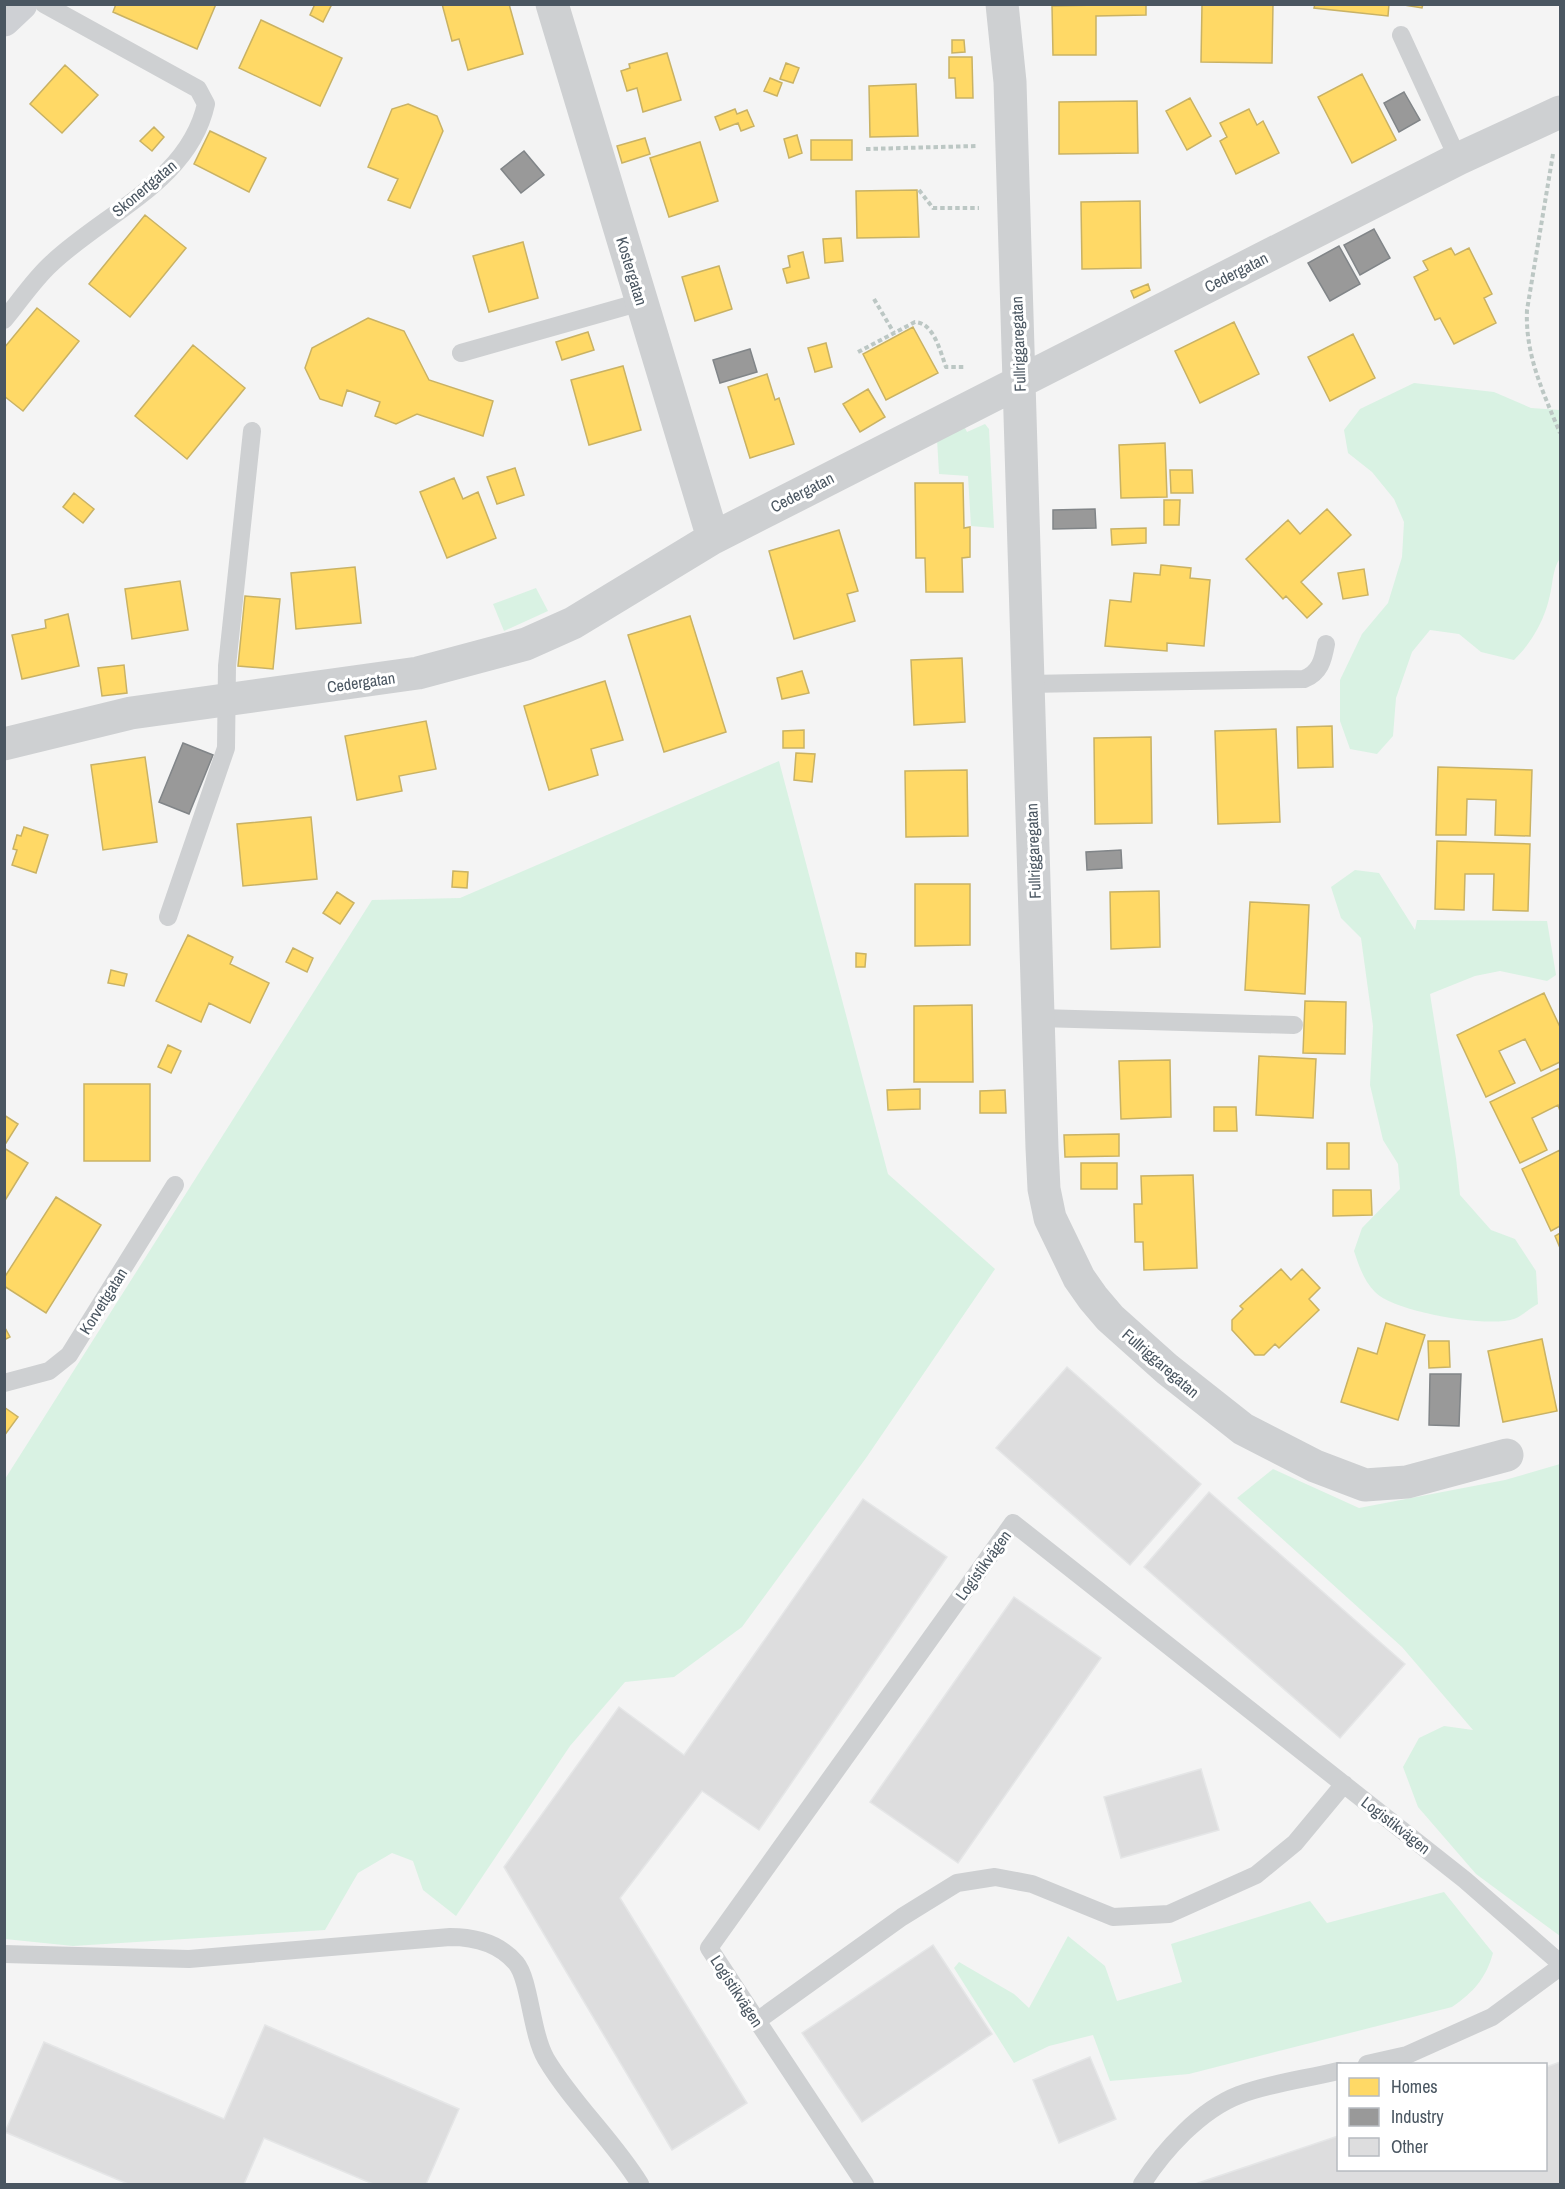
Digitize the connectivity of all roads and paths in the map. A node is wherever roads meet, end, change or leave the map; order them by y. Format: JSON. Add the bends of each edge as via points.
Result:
{"nodes":[{"id":1,"x":21,"y":4,"type":"edge"},
{"id":2,"x":44,"y":4,"type":"edge"},
{"id":3,"x":552,"y":4,"type":"edge"},
{"id":4,"x":1002,"y":4,"type":"edge"},
{"id":5,"x":4,"y":20,"type":"edge"},
{"id":6,"x":1401,"y":35,"type":"dead end"},
{"id":7,"x":1560,"y":112,"type":"edge"},
{"id":8,"x":984,"y":145,"type":"dead end"},
{"id":9,"x":866,"y":149,"type":"dead end"},
{"id":10,"x":1458,"y":159,"type":"junction"},
{"id":11,"x":919,"y":190,"type":"dead end"},
{"id":12,"x":987,"y":208,"type":"dead end"},
{"id":13,"x":874,"y":299,"type":"dead end"},
{"id":14,"x":641,"y":302,"type":"junction"},
{"id":15,"x":4,"y":320,"type":"edge"},
{"id":16,"x":894,"y":333,"type":"junction"},
{"id":17,"x":858,"y":352,"type":"dead end"},
{"id":18,"x":461,"y":354,"type":"dead end"},
{"id":19,"x":975,"y":367,"type":"dead end"},
{"id":20,"x":1020,"y":380,"type":"junction"},
{"id":21,"x":252,"y":431,"type":"dead end"},
{"id":22,"x":1560,"y":433,"type":"edge"},
{"id":23,"x":713,"y":538,"type":"junction"},
{"id":24,"x":1326,"y":644,"type":"dead end"},
{"id":25,"x":1028,"y":684,"type":"junction"},
{"id":26,"x":228,"y":699,"type":"junction"},
{"id":27,"x":4,"y":744,"type":"edge"},
{"id":28,"x":168,"y":917,"type":"dead end"},
{"id":29,"x":1039,"y":1018,"type":"junction"},
{"id":30,"x":1294,"y":1025,"type":"dead end"},
{"id":31,"x":175,"y":1185,"type":"dead end"},
{"id":32,"x":4,"y":1383,"type":"edge"},
{"id":33,"x":1507,"y":1455,"type":"dead end"},
{"id":34,"x":1344,"y":1784,"type":"junction"},
{"id":35,"x":4,"y":1954,"type":"edge"},
{"id":36,"x":1560,"y":1965,"type":"edge"},
{"id":37,"x":757,"y":2021,"type":"junction"},
{"id":38,"x":1371,"y":2063,"type":"edge"},
{"id":39,"x":1337,"y":2071,"type":"edge"},
{"id":40,"x":640,"y":2184,"type":"edge"},
{"id":41,"x":866,"y":2184,"type":"edge"},
{"id":42,"x":1142,"y":2184,"type":"edge"}],
"edges":[{"from":1,"to":5,"type":"street"},
{"from":2,"to":15,"type":"lane","name":"Skonertgatan","via":[[198,89],[206,104],[198,133],[174,167],[51,263]]},
{"from":3,"to":14,"type":"street","name":"Kostergatan"},
{"from":4,"to":20,"type":"street","name":"Fullriggaregatan","via":[[1010,82]]},
{"from":6,"to":10,"type":"lane"},
{"from":7,"to":10,"type":"street","name":"Cedergatan"},
{"from":7,"to":22,"type":"path","via":[[1526,332],[1539,383]]},
{"from":8,"to":9,"type":"path"},
{"from":10,"to":20,"type":"street","name":"Cedergatan"},
{"from":11,"to":12,"type":"path","via":[[933,208]]},
{"from":13,"to":16,"type":"path"},
{"from":14,"to":18,"type":"lane"},
{"from":14,"to":23,"type":"street","name":"Kostergatan"},
{"from":16,"to":17,"type":"path"},
{"from":16,"to":19,"type":"path","via":[[922,322],[929,327],[946,367]]},
{"from":20,"to":23,"type":"street","name":"Cedergatan"},
{"from":20,"to":25,"type":"street","name":"Fullriggaregatan"},
{"from":21,"to":26,"type":"lane","via":[[227,666]]},
{"from":23,"to":26,"type":"street","name":"Cedergatan","via":[[573,623],[526,644],[418,673]]},
{"from":24,"to":25,"type":"lane","via":[[1319,667],[1304,679]]},
{"from":25,"to":29,"type":"street","name":"Fullriggaregatan"},
{"from":26,"to":27,"type":"street","name":"Cedergatan","via":[[124,714]]},
{"from":26,"to":28,"type":"lane","via":[[226,748]]},
{"from":29,"to":30,"type":"lane"},
{"from":29,"to":33,"type":"street","name":"Fullriggaregatan","via":[[1044,1189],[1050,1218],[1079,1278],[1110,1318],[1243,1430],[1345,1479],[1372,1485],[1407,1482]]},
{"from":31,"to":32,"type":"lane","name":"Korvettgatan","via":[[69,1355],[49,1371]]},
{"from":34,"to":36,"type":"lane","name":"Logistikvägen","via":[[1465,1880]]},
{"from":34,"to":37,"type":"lane","via":[[1295,1843],[1256,1875],[1169,1914],[1113,1917],[1032,1884],[995,1877],[957,1883],[902,1917]]},
{"from":34,"to":37,"type":"lane","name":"Logistikvägen","via":[[1014,1523],[709,1948]]},
{"from":35,"to":40,"type":"lane","via":[[189,1959],[473,1937],[493,1945],[518,1965],[534,2034],[546,2059]]},
{"from":36,"to":38,"type":"lane","via":[[1492,2017],[1407,2055]]},
{"from":37,"to":41,"type":"lane","name":"Logistikvägen"},
{"from":39,"to":42,"type":"lane","via":[[1238,2095],[1193,2124],[1156,2162]]}]}
